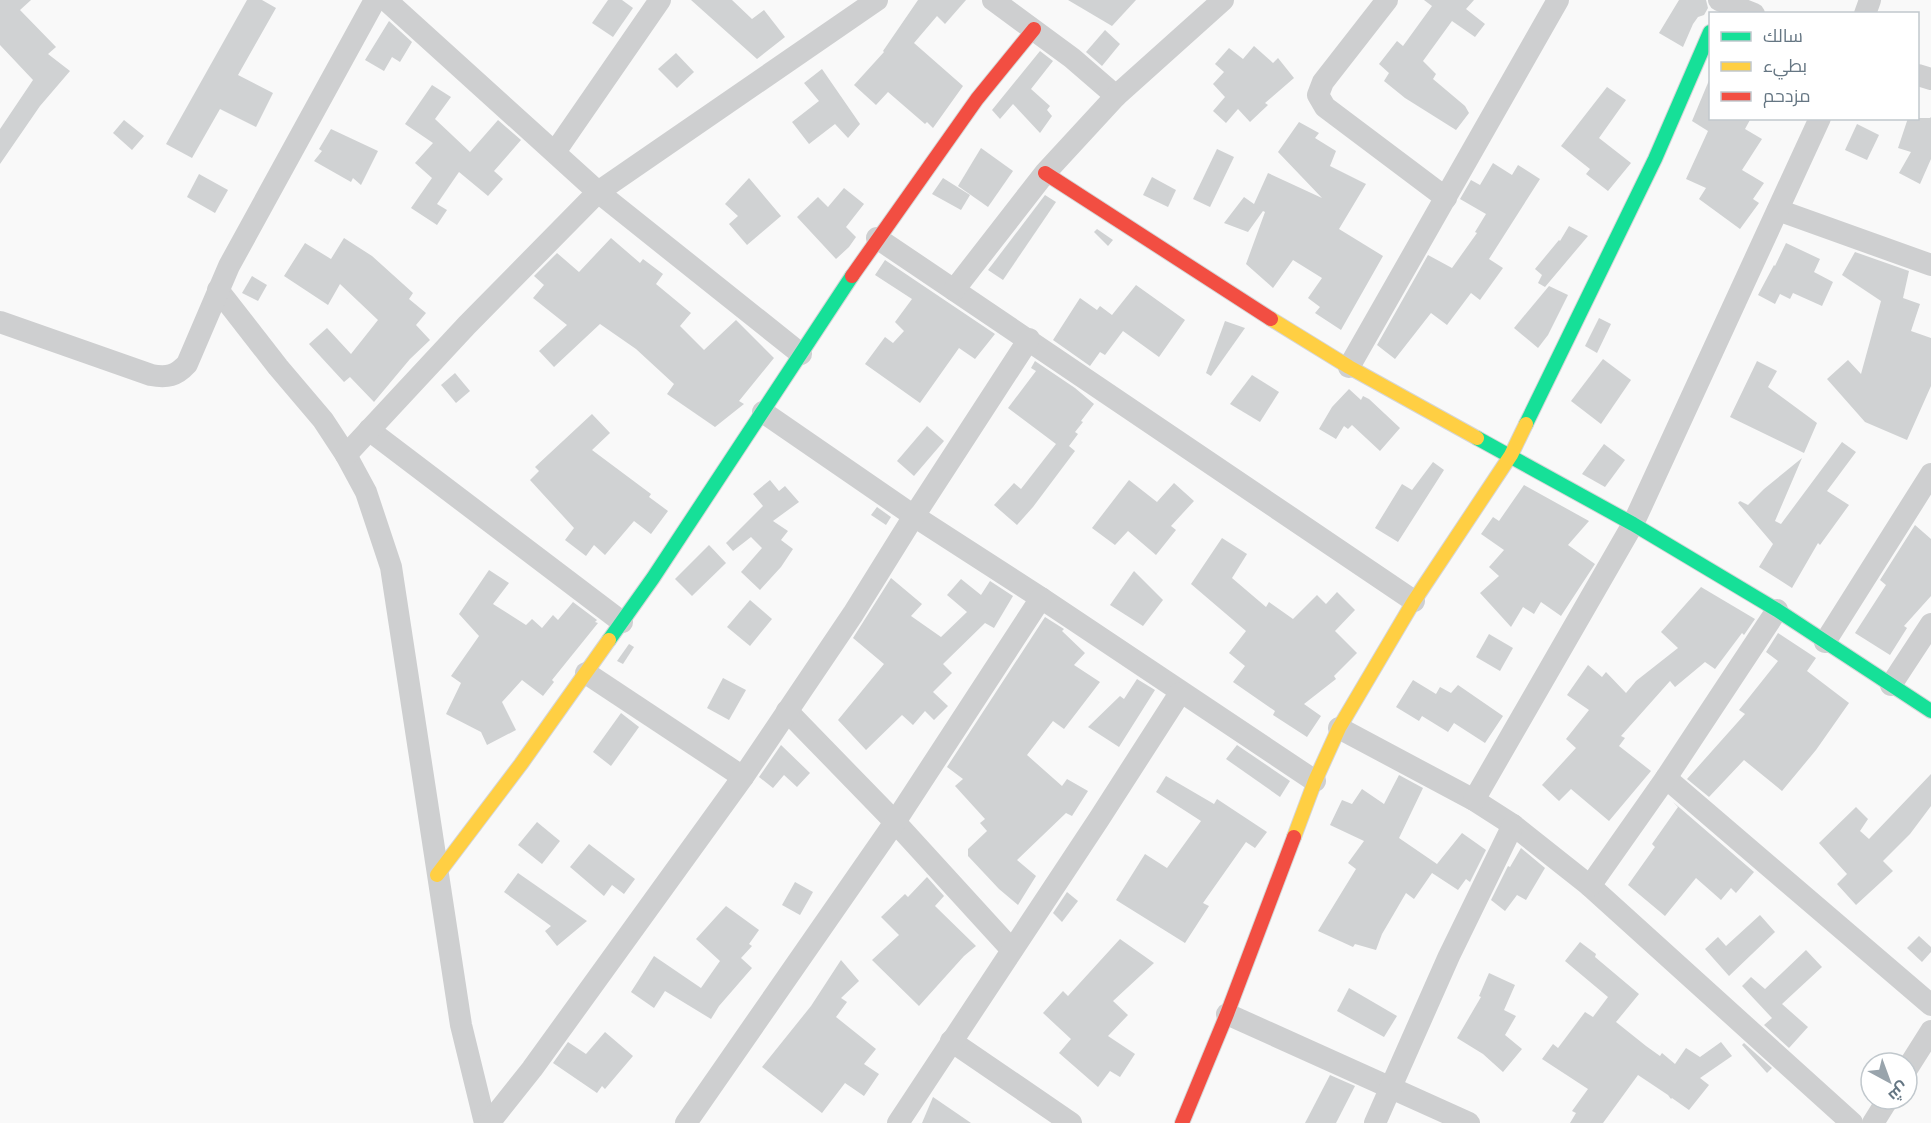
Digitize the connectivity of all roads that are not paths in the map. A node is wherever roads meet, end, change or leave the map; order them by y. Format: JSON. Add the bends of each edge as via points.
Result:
{"nodes":[{"id":1,"x":375,"y":0,"type":"edge"},
{"id":2,"x":386,"y":0,"type":"edge"},
{"id":3,"x":660,"y":0,"type":"edge"},
{"id":4,"x":877,"y":0,"type":"edge"},
{"id":5,"x":993,"y":0,"type":"edge"},
{"id":6,"x":1223,"y":0,"type":"edge"},
{"id":7,"x":1387,"y":0,"type":"edge"},
{"id":8,"x":1558,"y":0,"type":"edge"},
{"id":9,"x":1722,"y":4,"type":"edge"},
{"id":10,"x":1748,"y":12,"type":"edge"},
{"id":11,"x":1034,"y":29,"type":"junction"},
{"id":12,"x":1709,"y":34,"type":"edge"},
{"id":13,"x":1116,"y":96,"type":"junction"},
{"id":14,"x":1819,"y":120,"type":"edge"},
{"id":15,"x":555,"y":153,"type":"junction"},
{"id":16,"x":1045,"y":173,"type":"junction"},
{"id":17,"x":598,"y":192,"type":"junction"},
{"id":18,"x":1446,"y":198,"type":"junction"},
{"id":19,"x":1778,"y":210,"type":"junction"},
{"id":20,"x":877,"y":238,"type":"junction"},
{"id":21,"x":1931,"y":265,"type":"edge"},
{"id":22,"x":218,"y":290,"type":"junction"},
{"id":23,"x":954,"y":290,"type":"junction"},
{"id":24,"x":0,"y":322,"type":"edge"},
{"id":25,"x":1029,"y":339,"type":"junction"},
{"id":26,"x":801,"y":354,"type":"junction"},
{"id":27,"x":1349,"y":367,"type":"junction"},
{"id":28,"x":763,"y":412,"type":"junction"},
{"id":29,"x":369,"y":430,"type":"junction"},
{"id":30,"x":345,"y":455,"type":"junction"},
{"id":31,"x":1511,"y":455,"type":"junction"},
{"id":32,"x":1931,"y":474,"type":"edge"},
{"id":33,"x":914,"y":516,"type":"junction"},
{"id":34,"x":1634,"y":524,"type":"junction"},
{"id":35,"x":1041,"y":598,"type":"junction"},
{"id":36,"x":1414,"y":601,"type":"junction"},
{"id":37,"x":1777,"y":610,"type":"junction"},
{"id":38,"x":622,"y":622,"type":"junction"},
{"id":39,"x":1931,"y":624,"type":"edge"},
{"id":40,"x":1825,"y":642,"type":"junction"},
{"id":41,"x":586,"y":673,"type":"junction"},
{"id":42,"x":1891,"y":685,"type":"junction"},
{"id":43,"x":1180,"y":693,"type":"junction"},
{"id":44,"x":787,"y":711,"type":"junction"},
{"id":45,"x":1931,"y":711,"type":"edge"},
{"id":46,"x":1339,"y":728,"type":"junction"},
{"id":47,"x":743,"y":777,"type":"junction"},
{"id":48,"x":1666,"y":778,"type":"junction"},
{"id":49,"x":1315,"y":782,"type":"junction"},
{"id":50,"x":1474,"y":800,"type":"junction"},
{"id":51,"x":895,"y":822,"type":"junction"},
{"id":52,"x":1514,"y":825,"type":"junction"},
{"id":53,"x":437,"y":875,"type":"junction"},
{"id":54,"x":1590,"y":886,"type":"junction"},
{"id":55,"x":1012,"y":950,"type":"junction"},
{"id":56,"x":1931,"y":1005,"type":"edge"},
{"id":57,"x":1227,"y":1014,"type":"junction"},
{"id":58,"x":1931,"y":1031,"type":"edge"},
{"id":59,"x":951,"y":1041,"type":"junction"},
{"id":60,"x":1918,"y":1051,"type":"edge"},
{"id":61,"x":1391,"y":1087,"type":"junction"},
{"id":62,"x":487,"y":1123,"type":"edge"},
{"id":63,"x":686,"y":1123,"type":"edge"},
{"id":64,"x":898,"y":1123,"type":"edge"},
{"id":65,"x":1071,"y":1123,"type":"edge"},
{"id":66,"x":1182,"y":1123,"type":"edge"},
{"id":67,"x":1375,"y":1123,"type":"edge"},
{"id":68,"x":1469,"y":1123,"type":"edge"},
{"id":69,"x":1852,"y":1123,"type":"edge"}],
"edges":[{"from":1,"to":22,"type":"street"},
{"from":2,"to":15,"type":"street"},
{"from":3,"to":15,"type":"street"},
{"from":4,"to":17,"type":"street"},
{"from":5,"to":11,"type":"street"},
{"from":6,"to":13,"type":"street"},
{"from":7,"to":18,"type":"street","via":[[1323,82],[1318,95],[1326,107]]},
{"from":8,"to":18,"type":"street"},
{"from":9,"to":10,"type":"street"},
{"from":11,"to":13,"type":"street"},
{"from":11,"to":20,"type":"street"},
{"from":12,"to":31,"type":"street","via":[[1655,159]]},
{"from":13,"to":16,"type":"street"},
{"from":14,"to":19,"type":"street"},
{"from":15,"to":17,"type":"street"},
{"from":16,"to":23,"type":"street"},
{"from":16,"to":27,"type":"street"},
{"from":17,"to":26,"type":"street"},
{"from":17,"to":29,"type":"street"},
{"from":18,"to":27,"type":"street"},
{"from":19,"to":21,"type":"street"},
{"from":19,"to":34,"type":"street"},
{"from":20,"to":23,"type":"street"},
{"from":20,"to":26,"type":"street"},
{"from":22,"to":24,"type":"street","via":[[187,364],[178,373],[165,377]]},
{"from":22,"to":30,"type":"street","via":[[323,420]]},
{"from":23,"to":25,"type":"street"},
{"from":25,"to":33,"type":"street"},
{"from":25,"to":36,"type":"street"},
{"from":26,"to":28,"type":"street"},
{"from":27,"to":31,"type":"street"},
{"from":28,"to":33,"type":"street"},
{"from":28,"to":38,"type":"street"},
{"from":29,"to":30,"type":"street"},
{"from":29,"to":38,"type":"street"},
{"from":30,"to":53,"type":"street","via":[[366,492],[391,567]]},
{"from":31,"to":34,"type":"street"},
{"from":31,"to":36,"type":"street"},
{"from":32,"to":40,"type":"street"},
{"from":33,"to":35,"type":"street"},
{"from":33,"to":44,"type":"street"},
{"from":34,"to":37,"type":"street"},
{"from":34,"to":50,"type":"street"},
{"from":35,"to":43,"type":"street"},
{"from":35,"to":51,"type":"street"},
{"from":36,"to":46,"type":"street"},
{"from":37,"to":40,"type":"street"},
{"from":37,"to":48,"type":"street"},
{"from":38,"to":41,"type":"street"},
{"from":39,"to":42,"type":"street"},
{"from":40,"to":42,"type":"street"},
{"from":41,"to":47,"type":"street"},
{"from":41,"to":53,"type":"street"},
{"from":42,"to":45,"type":"street"},
{"from":43,"to":49,"type":"street"},
{"from":43,"to":55,"type":"street"},
{"from":44,"to":47,"type":"street"},
{"from":44,"to":51,"type":"street"},
{"from":46,"to":49,"type":"street"},
{"from":46,"to":50,"type":"street"},
{"from":47,"to":62,"type":"street","via":[[532,1069]]},
{"from":48,"to":54,"type":"street"},
{"from":48,"to":56,"type":"street"},
{"from":49,"to":57,"type":"street"},
{"from":50,"to":52,"type":"street"},
{"from":51,"to":55,"type":"street"},
{"from":51,"to":63,"type":"street"},
{"from":52,"to":54,"type":"street"},
{"from":52,"to":61,"type":"street","via":[[1449,956]]},
{"from":53,"to":62,"type":"street","via":[[461,1025]]},
{"from":54,"to":69,"type":"street"},
{"from":55,"to":59,"type":"street"},
{"from":57,"to":61,"type":"street"},
{"from":57,"to":66,"type":"street"},
{"from":58,"to":60,"type":"street"},
{"from":59,"to":64,"type":"street"},
{"from":59,"to":65,"type":"street"},
{"from":61,"to":67,"type":"street"},
{"from":61,"to":68,"type":"street"}]}
